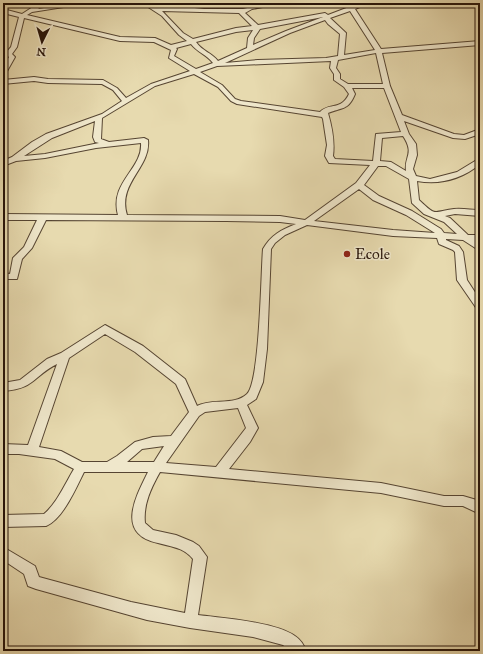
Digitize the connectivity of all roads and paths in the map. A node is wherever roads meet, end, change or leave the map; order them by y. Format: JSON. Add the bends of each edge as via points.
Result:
{"nodes":[{"id":1,"x":43,"y":3,"type":"edge"},
{"id":2,"x":86,"y":3,"type":"edge"},
{"id":3,"x":145,"y":3,"type":"edge"},
{"id":4,"x":280,"y":3,"type":"edge"},
{"id":5,"x":366,"y":3,"type":"edge"},
{"id":6,"x":352,"y":6,"type":"edge"},
{"id":7,"x":156,"y":10,"type":"junction"},
{"id":8,"x":4,"y":11,"type":"edge"},
{"id":9,"x":30,"y":11,"type":"junction"},
{"id":10,"x":244,"y":11,"type":"junction"},
{"id":11,"x":22,"y":16,"type":"junction"},
{"id":12,"x":328,"y":16,"type":"junction"},
{"id":13,"x":257,"y":28,"type":"junction"},
{"id":14,"x":193,"y":42,"type":"junction"},
{"id":15,"x":480,"y":43,"type":"edge"},
{"id":16,"x":170,"y":47,"type":"junction"},
{"id":17,"x":250,"y":48,"type":"junction"},
{"id":18,"x":379,"y":51,"type":"junction"},
{"id":19,"x":338,"y":58,"type":"junction"},
{"id":20,"x":217,"y":64,"type":"junction"},
{"id":21,"x":193,"y":71,"type":"junction"},
{"id":22,"x":3,"y":73,"type":"edge"},
{"id":23,"x":3,"y":82,"type":"edge"},
{"id":24,"x":347,"y":86,"type":"junction"},
{"id":25,"x":387,"y":86,"type":"junction"},
{"id":26,"x":125,"y":101,"type":"junction"},
{"id":27,"x":324,"y":115,"type":"junction"},
{"id":28,"x":398,"y":116,"type":"junction"},
{"id":29,"x":99,"y":117,"type":"junction"},
{"id":30,"x":480,"y":131,"type":"edge"},
{"id":31,"x":404,"y":134,"type":"junction"},
{"id":32,"x":107,"y":144,"type":"junction"},
{"id":33,"x":26,"y":151,"type":"junction"},
{"id":34,"x":3,"y":157,"type":"edge"},
{"id":35,"x":15,"y":159,"type":"junction"},
{"id":36,"x":480,"y":160,"type":"edge"},
{"id":37,"x":376,"y":163,"type":"junction"},
{"id":38,"x":3,"y":164,"type":"edge"},
{"id":39,"x":413,"y":178,"type":"junction"},
{"id":40,"x":359,"y":185,"type":"junction"},
{"id":41,"x":422,"y":209,"type":"junction"},
{"id":42,"x":409,"y":213,"type":"junction"},
{"id":43,"x":480,"y":213,"type":"edge"},
{"id":44,"x":434,"y":216,"type":"junction"},
{"id":45,"x":3,"y":217,"type":"edge"},
{"id":46,"x":43,"y":217,"type":"junction"},
{"id":47,"x":123,"y":217,"type":"junction"},
{"id":48,"x":307,"y":222,"type":"junction"},
{"id":49,"x":441,"y":236,"type":"junction"},
{"id":50,"x":465,"y":237,"type":"junction"},
{"id":51,"x":480,"y":238,"type":"edge"},
{"id":52,"x":480,"y":248,"type":"edge"},
{"id":53,"x":3,"y":276,"type":"edge"},
{"id":54,"x":480,"y":307,"type":"edge"},
{"id":55,"x":65,"y":356,"type":"junction"},
{"id":56,"x":3,"y":387,"type":"edge"},
{"id":57,"x":241,"y":403,"type":"junction"},
{"id":58,"x":195,"y":413,"type":"junction"},
{"id":59,"x":175,"y":440,"type":"junction"},
{"id":60,"x":3,"y":449,"type":"edge"},
{"id":61,"x":32,"y":451,"type":"junction"},
{"id":62,"x":81,"y":467,"type":"junction"},
{"id":63,"x":108,"y":467,"type":"junction"},
{"id":64,"x":157,"y":467,"type":"junction"},
{"id":65,"x":219,"y":473,"type":"junction"},
{"id":66,"x":480,"y":508,"type":"edge"},
{"id":67,"x":3,"y":521,"type":"edge"},
{"id":68,"x":3,"y":553,"type":"edge"},
{"id":69,"x":190,"y":621,"type":"junction"},
{"id":70,"x":299,"y":651,"type":"edge"}],
"edges":[{"from":1,"to":9,"type":"street"},
{"from":2,"to":9,"type":"street"},
{"from":3,"to":7,"type":"street"},
{"from":4,"to":10,"type":"street"},
{"from":5,"to":6,"type":"street"},
{"from":6,"to":12,"type":"street"},
{"from":6,"to":18,"type":"street"},
{"from":7,"to":10,"type":"street"},
{"from":7,"to":14,"type":"street"},
{"from":8,"to":9,"type":"street"},
{"from":8,"to":11,"type":"street"},
{"from":9,"to":11,"type":"street"},
{"from":10,"to":13,"type":"street","via":[[243,15]]},
{"from":11,"to":16,"type":"street","via":[[120,39],[155,40]]},
{"from":11,"to":22,"type":"street","via":[[14,47],[8,54],[12,58]]},
{"from":12,"to":13,"type":"street"},
{"from":12,"to":17,"type":"street"},
{"from":12,"to":19,"type":"street","via":[[330,23],[343,33]]},
{"from":13,"to":14,"type":"street","via":[[236,30]]},
{"from":13,"to":17,"type":"street","via":[[251,38]]},
{"from":14,"to":16,"type":"street"},
{"from":14,"to":20,"type":"street"},
{"from":15,"to":18,"type":"street"},
{"from":16,"to":21,"type":"street","via":[[174,50],[171,57]]},
{"from":17,"to":20,"type":"street"},
{"from":18,"to":19,"type":"street"},
{"from":18,"to":25,"type":"street"},
{"from":19,"to":20,"type":"street"},
{"from":19,"to":24,"type":"street","via":[[333,68],[337,80]]},
{"from":20,"to":21,"type":"street"},
{"from":21,"to":26,"type":"street","via":[[153,85]]},
{"from":21,"to":27,"type":"street","via":[[220,86],[233,100],[240,103]]},
{"from":23,"to":26,"type":"street","via":[[34,79],[103,82],[115,88]]},
{"from":24,"to":25,"type":"street"},
{"from":24,"to":27,"type":"street","via":[[352,93],[350,102],[343,108],[324,112]]},
{"from":25,"to":28,"type":"street"},
{"from":26,"to":29,"type":"street"},
{"from":27,"to":37,"type":"street","via":[[331,145],[328,156],[332,161]]},
{"from":28,"to":30,"type":"street","via":[[453,136],[465,137]]},
{"from":28,"to":31,"type":"street"},
{"from":29,"to":32,"type":"street","via":[[97,137]]},
{"from":29,"to":33,"type":"street","via":[[49,136]]},
{"from":31,"to":37,"type":"street","via":[[379,136]]},
{"from":31,"to":39,"type":"street","via":[[412,144],[413,154],[409,169]]},
{"from":32,"to":35,"type":"street"},
{"from":32,"to":47,"type":"street","via":[[142,140],[145,143],[141,157],[121,193],[120,206]]},
{"from":33,"to":34,"type":"street"},
{"from":33,"to":35,"type":"street"},
{"from":35,"to":38,"type":"street"},
{"from":36,"to":39,"type":"street","via":[[451,177],[430,181]]},
{"from":37,"to":39,"type":"street","via":[[388,164]]},
{"from":37,"to":40,"type":"street"},
{"from":39,"to":41,"type":"street","via":[[415,200]]},
{"from":40,"to":42,"type":"street","via":[[376,198]]},
{"from":40,"to":48,"type":"street"},
{"from":41,"to":42,"type":"street"},
{"from":41,"to":44,"type":"street"},
{"from":42,"to":49,"type":"street","via":[[438,230]]},
{"from":43,"to":44,"type":"street","via":[[455,211]]},
{"from":44,"to":50,"type":"street","via":[[450,223]]},
{"from":45,"to":46,"type":"street"},
{"from":46,"to":47,"type":"street"},
{"from":46,"to":53,"type":"street","via":[[28,248],[18,258],[14,277]]},
{"from":47,"to":48,"type":"street","via":[[280,219]]},
{"from":48,"to":49,"type":"street"},
{"from":48,"to":57,"type":"street","via":[[282,233],[267,249],[258,382],[252,396]]},
{"from":49,"to":50,"type":"street"},
{"from":49,"to":54,"type":"street","via":[[442,242],[459,252],[462,280]]},
{"from":50,"to":51,"type":"street"},
{"from":50,"to":52,"type":"street"},
{"from":55,"to":56,"type":"street","via":[[51,362],[21,385]]},
{"from":55,"to":58,"type":"street","via":[[105,329],[139,349],[181,382]]},
{"from":55,"to":61,"type":"street"},
{"from":57,"to":58,"type":"street","via":[[203,408]]},
{"from":57,"to":65,"type":"street","via":[[252,428]]},
{"from":58,"to":59,"type":"street"},
{"from":59,"to":63,"type":"street","via":[[139,445]]},
{"from":59,"to":64,"type":"street"},
{"from":60,"to":61,"type":"street"},
{"from":61,"to":62,"type":"street","via":[[57,454]]},
{"from":62,"to":63,"type":"street"},
{"from":62,"to":67,"type":"street","via":[[49,518]]},
{"from":63,"to":64,"type":"street"},
{"from":64,"to":65,"type":"street"},
{"from":64,"to":69,"type":"street","via":[[140,500],[138,524],[147,534],[180,541],[194,548],[200,557]]},
{"from":65,"to":66,"type":"street","via":[[381,488],[444,501],[463,501]]},
{"from":68,"to":69,"type":"street","via":[[30,570],[36,583],[99,601]]},
{"from":69,"to":70,"type":"street","via":[[249,628],[284,638]]}]}
